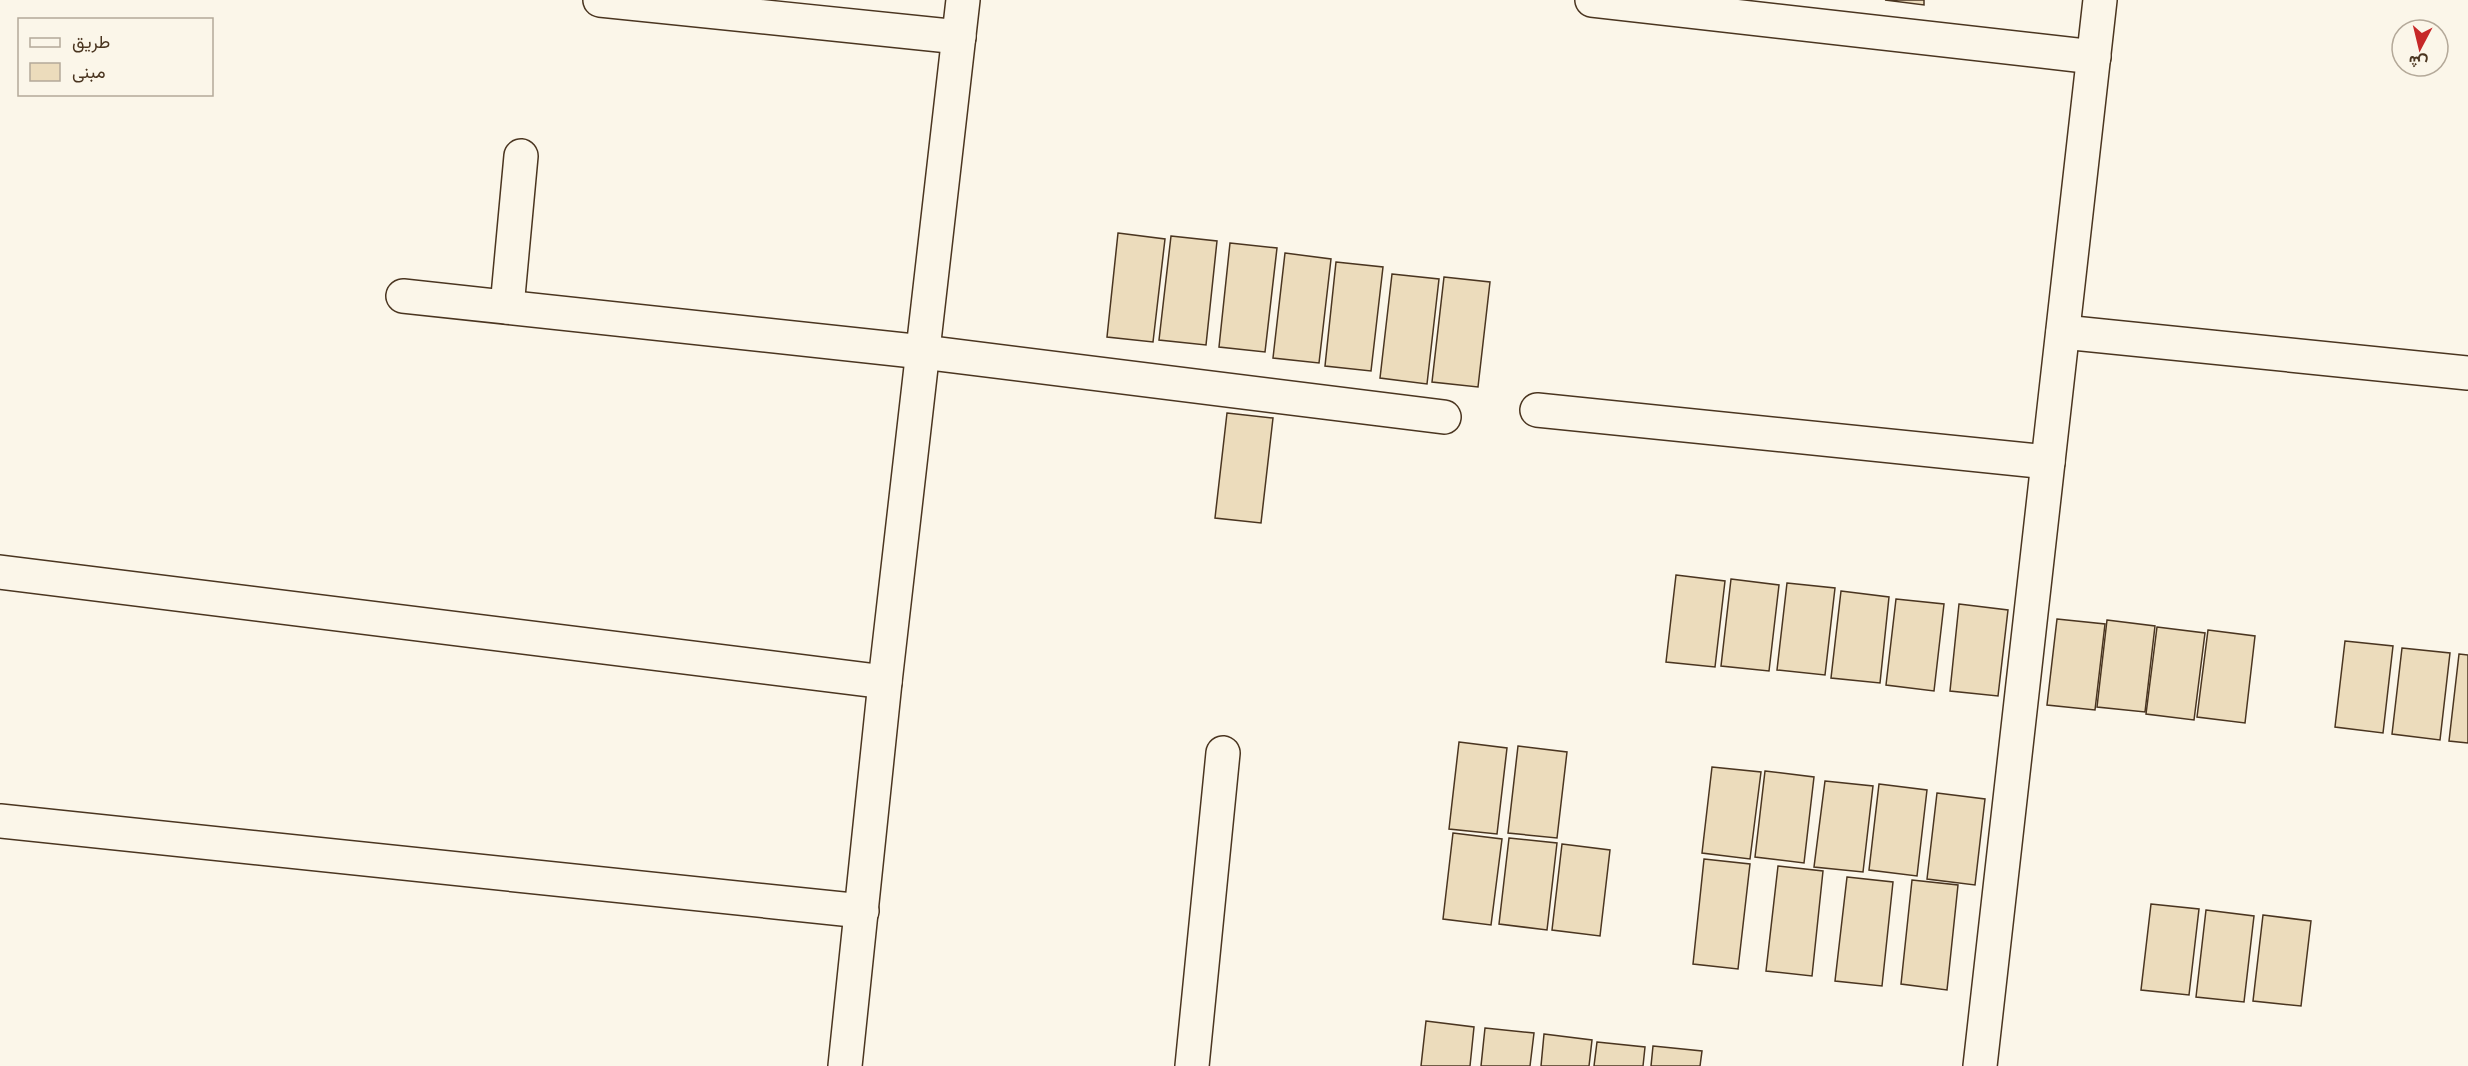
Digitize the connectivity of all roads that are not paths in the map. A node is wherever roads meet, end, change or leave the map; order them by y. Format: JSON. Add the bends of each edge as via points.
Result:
{"nodes":[{"id":1,"x":600,"y":0,"type":"edge"},
{"id":2,"x":963,"y":0,"type":"edge"},
{"id":3,"x":1592,"y":0,"type":"edge"},
{"id":4,"x":2100,"y":0,"type":"edge"},
{"id":5,"x":959,"y":37,"type":"junction"},
{"id":6,"x":2094,"y":57,"type":"junction"},
{"id":7,"x":521,"y":156,"type":"dead end"},
{"id":8,"x":403,"y":296,"type":"dead end"},
{"id":9,"x":507,"y":307,"type":"junction"},
{"id":10,"x":2063,"y":332,"type":"junction"},
{"id":11,"x":923,"y":352,"type":"junction"},
{"id":12,"x":2468,"y":373,"type":"edge"},
{"id":13,"x":1537,"y":410,"type":"dead end"},
{"id":14,"x":1444,"y":417,"type":"dead end"},
{"id":15,"x":2048,"y":462,"type":"junction"},
{"id":16,"x":0,"y":572,"type":"edge"},
{"id":17,"x":885,"y":682,"type":"junction"},
{"id":18,"x":1223,"y":753,"type":"dead end"},
{"id":19,"x":0,"y":821,"type":"edge"},
{"id":20,"x":862,"y":910,"type":"junction"},
{"id":21,"x":845,"y":1066,"type":"edge"},
{"id":22,"x":1192,"y":1066,"type":"edge"},
{"id":23,"x":1980,"y":1066,"type":"edge"}],
"edges":[{"from":1,"to":5,"type":"street"},
{"from":2,"to":5,"type":"street"},
{"from":3,"to":6,"type":"street"},
{"from":4,"to":6,"type":"street"},
{"from":5,"to":11,"type":"street"},
{"from":6,"to":10,"type":"street"},
{"from":7,"to":9,"type":"street"},
{"from":8,"to":9,"type":"street"},
{"from":9,"to":11,"type":"street"},
{"from":10,"to":12,"type":"street"},
{"from":10,"to":15,"type":"street"},
{"from":11,"to":14,"type":"street"},
{"from":11,"to":17,"type":"street"},
{"from":13,"to":15,"type":"street"},
{"from":15,"to":23,"type":"street"},
{"from":16,"to":17,"type":"street"},
{"from":17,"to":20,"type":"street"},
{"from":18,"to":22,"type":"street"},
{"from":19,"to":20,"type":"street"},
{"from":20,"to":21,"type":"street"}]}
